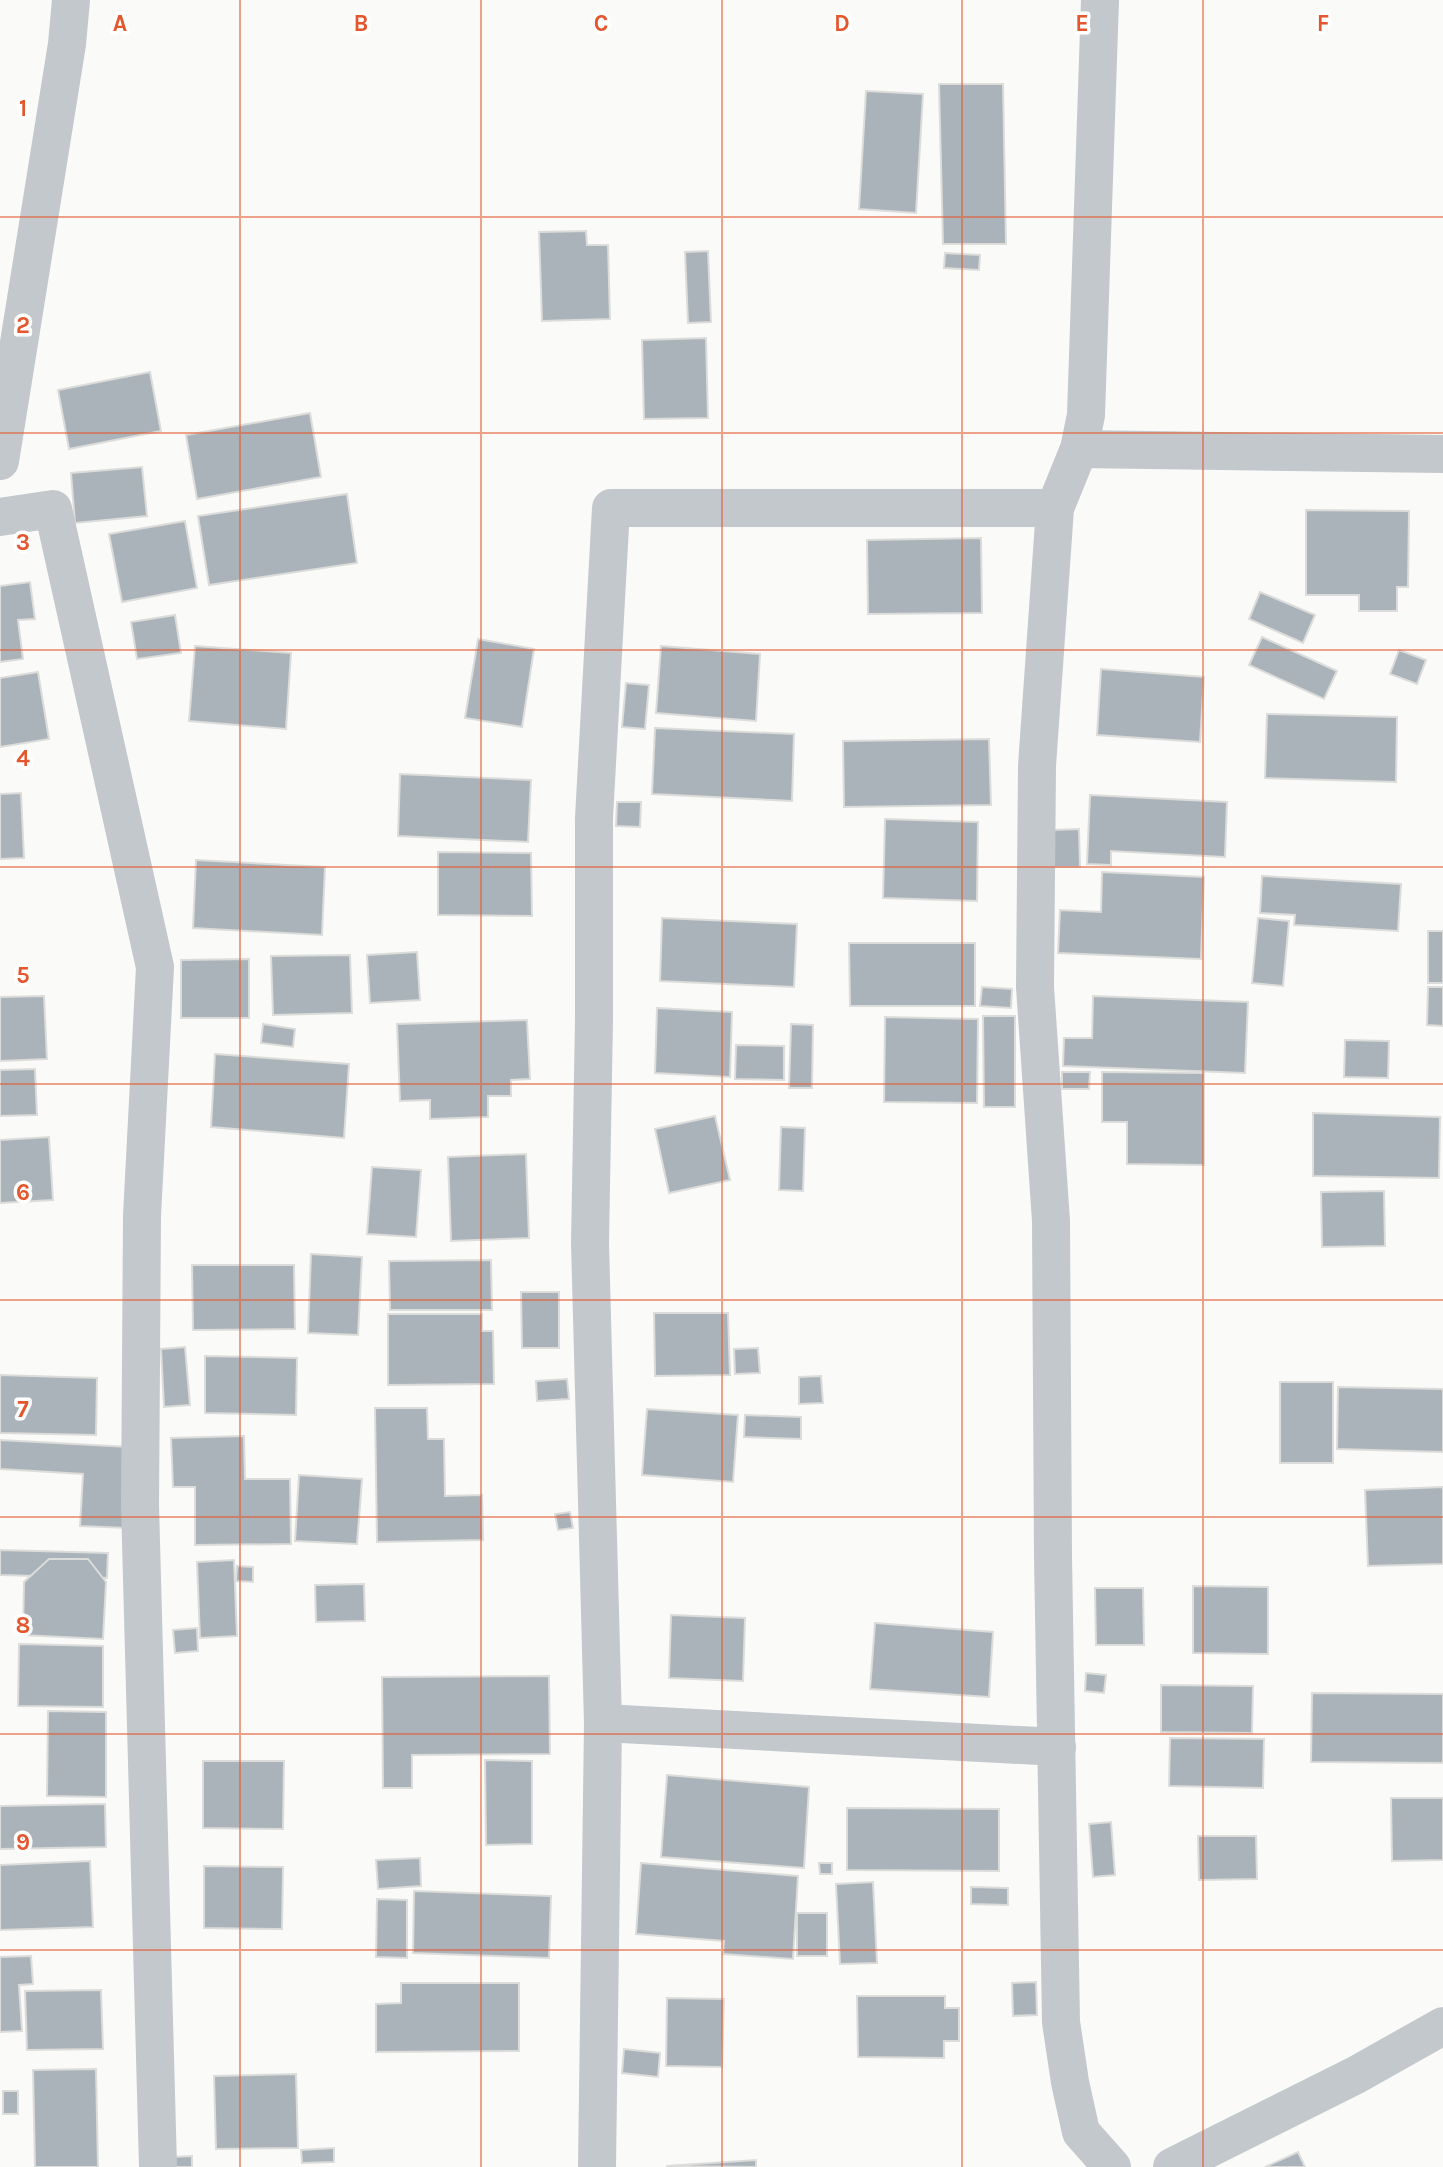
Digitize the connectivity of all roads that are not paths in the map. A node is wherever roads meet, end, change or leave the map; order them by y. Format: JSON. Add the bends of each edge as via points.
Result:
{"nodes":[{"id":1,"x":71,"y":0,"type":"edge"},
{"id":2,"x":1100,"y":0,"type":"edge"},
{"id":3,"x":1079,"y":449,"type":"junction"},
{"id":4,"x":1443,"y":454,"type":"edge"},
{"id":5,"x":0,"y":461,"type":"edge"},
{"id":6,"x":1055,"y":508,"type":"junction"},
{"id":7,"x":0,"y":517,"type":"edge"},
{"id":8,"x":603,"y":1723,"type":"junction"},
{"id":9,"x":1057,"y":1747,"type":"junction"},
{"id":10,"x":1443,"y":2026,"type":"edge"},
{"id":11,"x":158,"y":2167,"type":"edge"},
{"id":12,"x":597,"y":2167,"type":"edge"},
{"id":13,"x":1112,"y":2167,"type":"edge"},
{"id":14,"x":1172,"y":2167,"type":"edge"}],
"edges":[{"from":1,"to":5,"type":"street"},
{"from":2,"to":3,"type":"street","via":[[1087,401]]},
{"from":3,"to":4,"type":"street"},
{"from":3,"to":6,"type":"street"},
{"from":6,"to":8,"type":"street","via":[[611,508],[594,818],[590,1244]]},
{"from":6,"to":9,"type":"street","via":[[1037,766],[1035,987],[1051,1220]]},
{"from":7,"to":11,"type":"street","via":[[53,509],[155,967],[142,1216],[139,1505]]},
{"from":8,"to":9,"type":"street"},
{"from":8,"to":12,"type":"street"},
{"from":9,"to":13,"type":"street","via":[[1061,2022],[1081,2132]]},
{"from":10,"to":14,"type":"street"}]}
